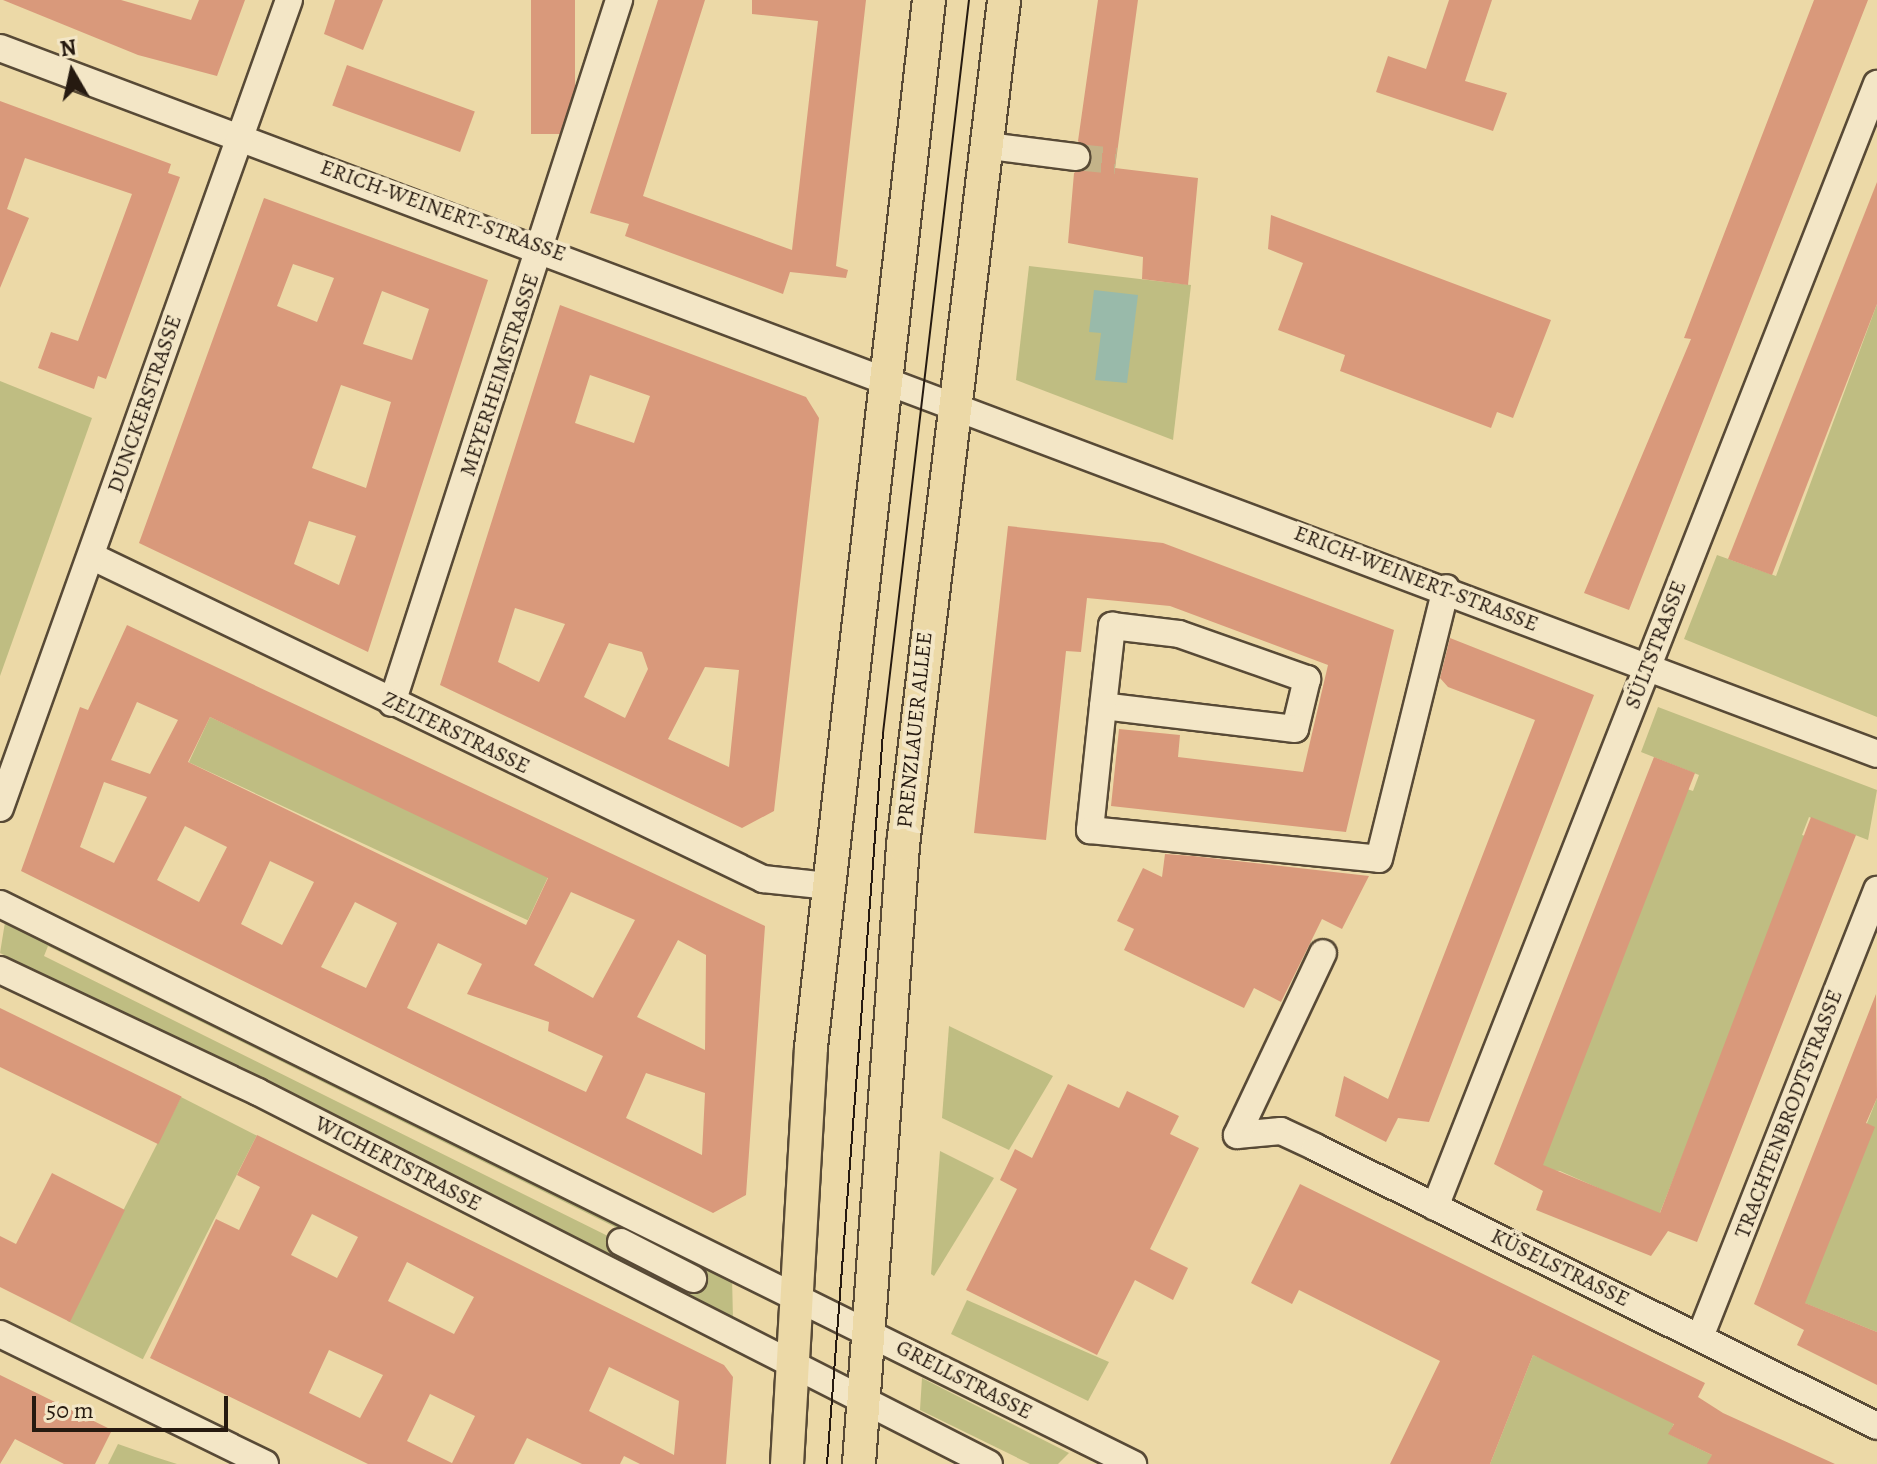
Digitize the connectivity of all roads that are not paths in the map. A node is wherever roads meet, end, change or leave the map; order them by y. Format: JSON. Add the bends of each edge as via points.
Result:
{"nodes":[{"id":1,"x":289,"y":0,"type":"edge"},
{"id":2,"x":619,"y":0,"type":"edge"},
{"id":3,"x":929,"y":0,"type":"edge"},
{"id":4,"x":1004,"y":0,"type":"edge"},
{"id":5,"x":0,"y":48,"type":"edge"},
{"id":6,"x":1877,"y":84,"type":"edge"},
{"id":7,"x":238,"y":135,"type":"junction"},
{"id":8,"x":989,"y":146,"type":"junction"},
{"id":9,"x":1076,"y":157,"type":"tunnel mouth"},
{"id":10,"x":541,"y":246,"type":"junction"},
{"id":11,"x":885,"y":378,"type":"junction"},
{"id":12,"x":955,"y":404,"type":"junction"},
{"id":13,"x":91,"y":556,"type":"junction"},
{"id":14,"x":1446,"y":588,"type":"junction"},
{"id":15,"x":1647,"y":668,"type":"junction"},
{"id":16,"x":392,"y":703,"type":"junction"},
{"id":17,"x":1103,"y":706,"type":"junction"},
{"id":18,"x":1877,"y":754,"type":"edge"},
{"id":19,"x":0,"y":808,"type":"edge"},
{"id":20,"x":828,"y":886,"type":"junction"},
{"id":21,"x":1877,"y":890,"type":"edge"},
{"id":22,"x":0,"y":904,"type":"edge"},
{"id":23,"x":1323,"y":953,"type":"dead end"},
{"id":24,"x":0,"y":970,"type":"edge"},
{"id":25,"x":1435,"y":1207,"type":"junction"},
{"id":26,"x":621,"y":1242,"type":"dead end"},
{"id":27,"x":693,"y":1279,"type":"dead end"},
{"id":28,"x":796,"y":1295,"type":"junction"},
{"id":29,"x":868,"y":1331,"type":"junction"},
{"id":30,"x":0,"y":1334,"type":"edge"},
{"id":31,"x":1700,"y":1337,"type":"junction"},
{"id":32,"x":793,"y":1367,"type":"junction"},
{"id":33,"x":864,"y":1402,"type":"junction"},
{"id":34,"x":1877,"y":1426,"type":"edge"},
{"id":35,"x":265,"y":1464,"type":"edge"},
{"id":36,"x":787,"y":1464,"type":"edge"},
{"id":37,"x":859,"y":1464,"type":"edge"},
{"id":38,"x":989,"y":1464,"type":"edge"},
{"id":39,"x":1133,"y":1464,"type":"edge"}],
"edges":[{"from":1,"to":7,"type":"street","name":"DUNCKERSTRASSE"},
{"from":2,"to":10,"type":"street","name":"MEYERHEIMSTRASSE"},
{"from":3,"to":11,"type":"main road"},
{"from":4,"to":8,"type":"main road","name":"PRENZLAUER ALLEE"},
{"from":5,"to":7,"type":"street","name":"ERICH-WEINERT-STRASSE"},
{"from":6,"to":15,"type":"street","name":"SÜLTSTRASSE"},
{"from":7,"to":10,"type":"street","name":"ERICH-WEINERT-STRASSE"},
{"from":7,"to":13,"type":"street","name":"DUNCKERSTRASSE"},
{"from":8,"to":9,"type":"street"},
{"from":8,"to":12,"type":"main road","name":"PRENZLAUER ALLEE"},
{"from":10,"to":11,"type":"street","name":"ERICH-WEINERT-STRASSE"},
{"from":10,"to":16,"type":"street","name":"MEYERHEIMSTRASSE"},
{"from":11,"to":12,"type":"street","name":"ERICH-WEINERT-STRASSE"},
{"from":11,"to":20,"type":"main road"},
{"from":12,"to":14,"type":"street","name":"ERICH-WEINERT-STRASSE"},
{"from":12,"to":29,"type":"main road","name":"PRENZLAUER ALLEE","via":[[903,845]]},
{"from":13,"to":16,"type":"street","name":"ZELTERSTRASSE"},
{"from":13,"to":19,"type":"street","name":"DUNCKERSTRASSE"},
{"from":14,"to":15,"type":"street","name":"ERICH-WEINERT-STRASSE"},
{"from":14,"to":17,"type":"street","via":[[1379,859],[1090,830]]},
{"from":15,"to":18,"type":"street","name":"ERICH-WEINERT-STRASSE"},
{"from":15,"to":25,"type":"street","name":"SÜLTSTRASSE"},
{"from":16,"to":20,"type":"street","name":"ZELTERSTRASSE","via":[[763,879]]},
{"from":17,"to":17,"type":"street","via":[[1112,626],[1179,634],[1307,679],[1295,729]]},
{"from":20,"to":28,"type":"main road"},
{"from":21,"to":31,"type":"street","name":"TRACHTENBRODTSTRASSE"},
{"from":22,"to":28,"type":"street"},
{"from":23,"to":25,"type":"street","name":"KÜSELSTRASSE","via":[[1237,1135],[1281,1131]]},
{"from":24,"to":32,"type":"street","name":"WICHERTSTRASSE","via":[[271,1099]]},
{"from":25,"to":31,"type":"street","name":"KÜSELSTRASSE"},
{"from":26,"to":27,"type":"street"},
{"from":28,"to":29,"type":"street","name":"GRELLSTRASSE"},
{"from":28,"to":32,"type":"main road"},
{"from":29,"to":33,"type":"main road","name":"PRENZLAUER ALLEE"},
{"from":29,"to":39,"type":"street","name":"GRELLSTRASSE"},
{"from":30,"to":35,"type":"street"},
{"from":31,"to":34,"type":"street","name":"KÜSELSTRASSE"},
{"from":32,"to":33,"type":"street"},
{"from":32,"to":36,"type":"main road"},
{"from":33,"to":37,"type":"main road","name":"PRENZLAUER ALLEE"},
{"from":33,"to":38,"type":"street"}]}
